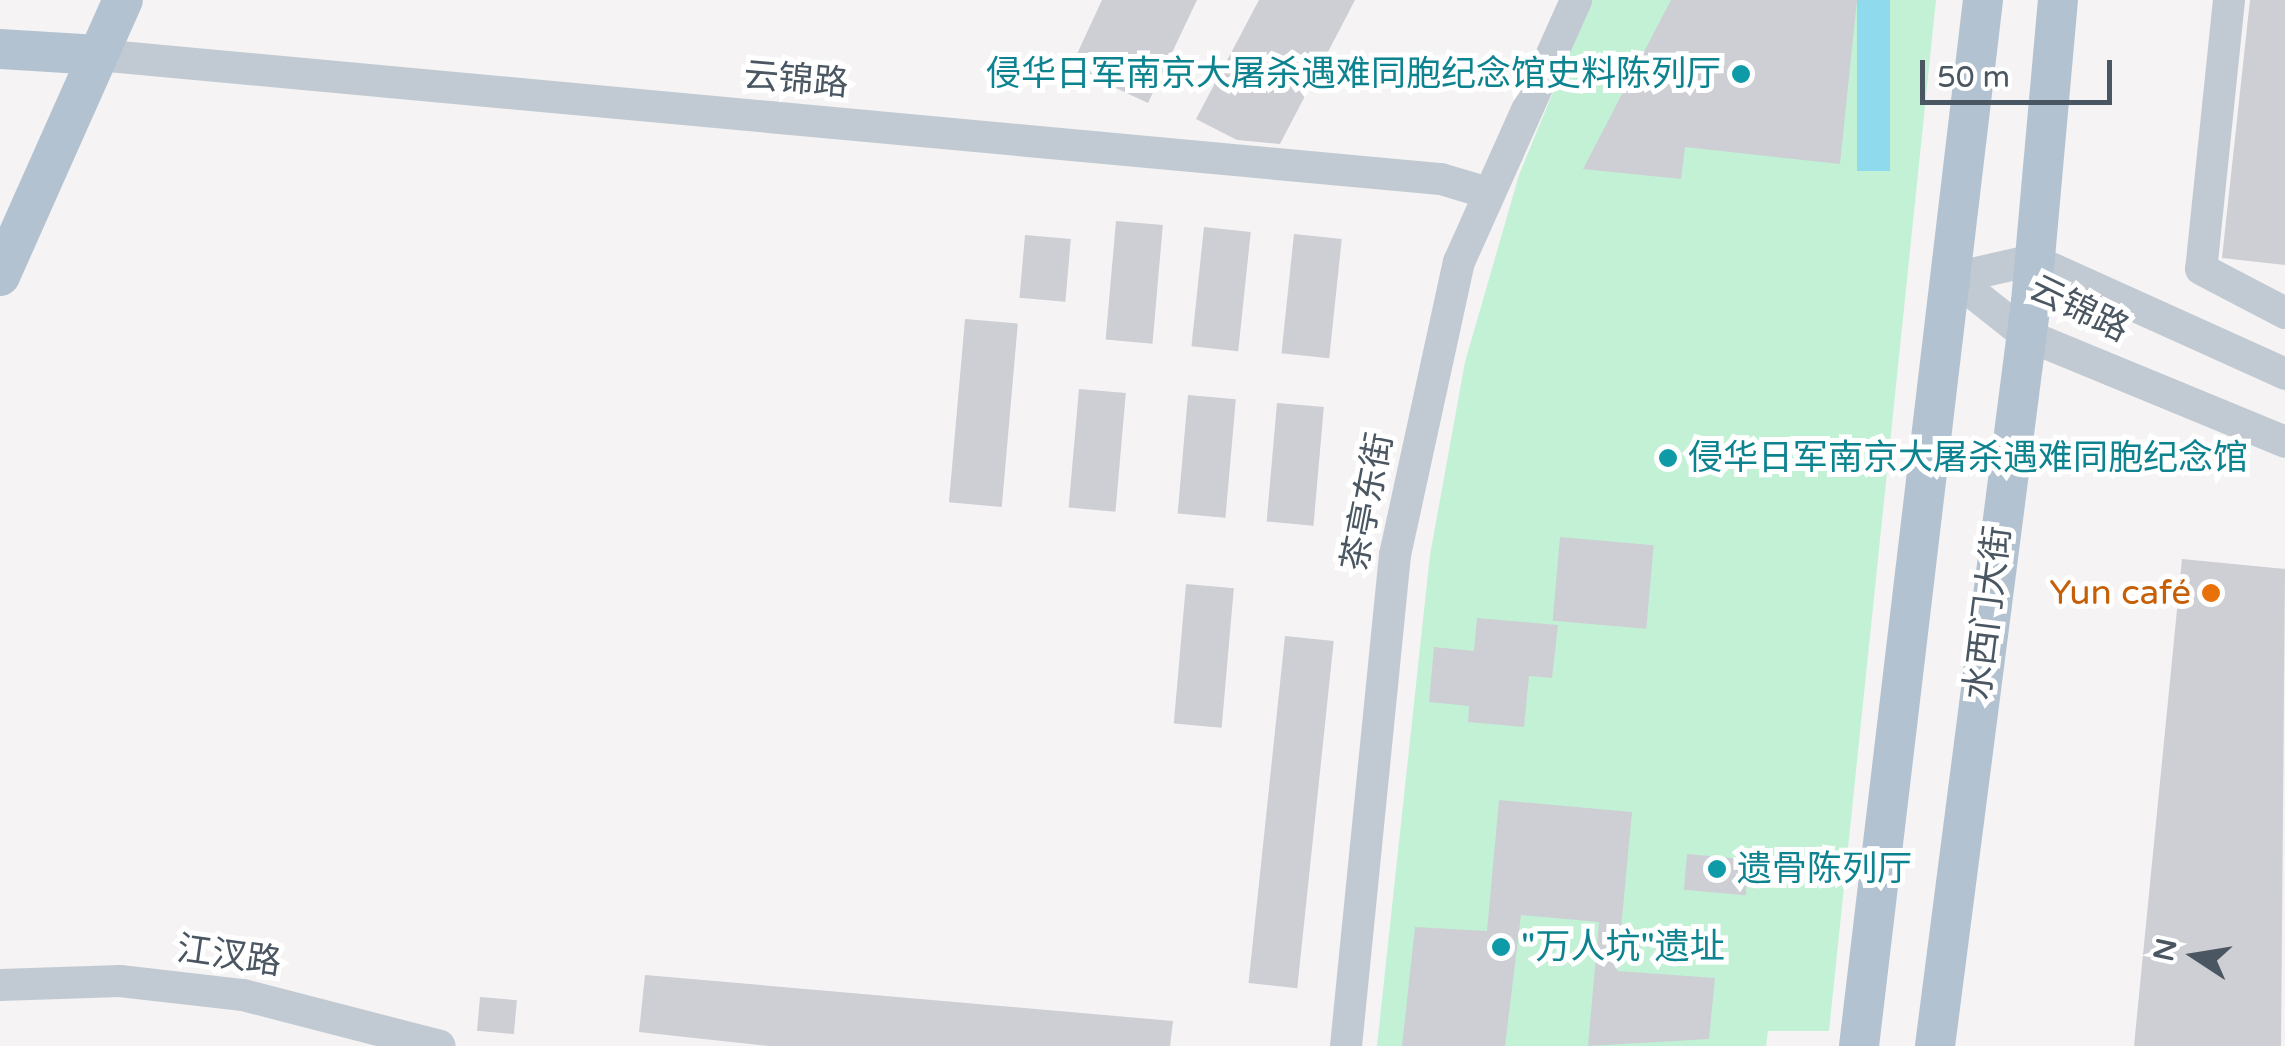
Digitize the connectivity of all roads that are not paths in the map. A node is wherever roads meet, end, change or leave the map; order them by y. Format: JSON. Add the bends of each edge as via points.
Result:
{"nodes":[{"id":1,"x":123,"y":0,"type":"edge"},
{"id":2,"x":1576,"y":0,"type":"edge"},
{"id":3,"x":1984,"y":0,"type":"edge"},
{"id":4,"x":2058,"y":0,"type":"edge"},
{"id":5,"x":2229,"y":0,"type":"edge"},
{"id":6,"x":0,"y":49,"type":"edge"},
{"id":7,"x":98,"y":55,"type":"junction"},
{"id":8,"x":1486,"y":192,"type":"junction"},
{"id":9,"x":2033,"y":260,"type":"junction"},
{"id":10,"x":0,"y":276,"type":"edge"},
{"id":11,"x":1954,"y":278,"type":"junction"},
{"id":12,"x":2285,"y":313,"type":"edge"},
{"id":13,"x":2026,"y":335,"type":"junction"},
{"id":14,"x":2285,"y":374,"type":"edge"},
{"id":15,"x":2285,"y":442,"type":"edge"},
{"id":16,"x":0,"y":985,"type":"edge"},
{"id":17,"x":440,"y":1046,"type":"edge"},
{"id":18,"x":1346,"y":1046,"type":"edge"},
{"id":19,"x":1859,"y":1046,"type":"edge"},
{"id":20,"x":1935,"y":1046,"type":"edge"}],
"edges":[{"from":1,"to":7,"type":"main road"},
{"from":2,"to":8,"type":"street","name":"茶亭东街"},
{"from":3,"to":11,"type":"main road"},
{"from":4,"to":9,"type":"main road","name":"水西门大街"},
{"from":5,"to":12,"type":"street","via":[[2201,269]]},
{"from":6,"to":7,"type":"main road"},
{"from":7,"to":8,"type":"street","name":"云锦路","via":[[1441,179]]},
{"from":7,"to":10,"type":"main road"},
{"from":8,"to":18,"type":"street","name":"茶亭东街","via":[[1458,262],[1396,555]]},
{"from":9,"to":11,"type":"street","name":"云锦路"},
{"from":9,"to":13,"type":"main road","name":"水西门大街"},
{"from":9,"to":14,"type":"street","name":"云锦路"},
{"from":11,"to":13,"type":"street","name":"云锦路"},
{"from":11,"to":19,"type":"main road"},
{"from":13,"to":15,"type":"street","name":"云锦路"},
{"from":13,"to":20,"type":"main road","name":"水西门大街"},
{"from":16,"to":17,"type":"street","name":"江汊路","via":[[120,981],[243,994]]}]}
